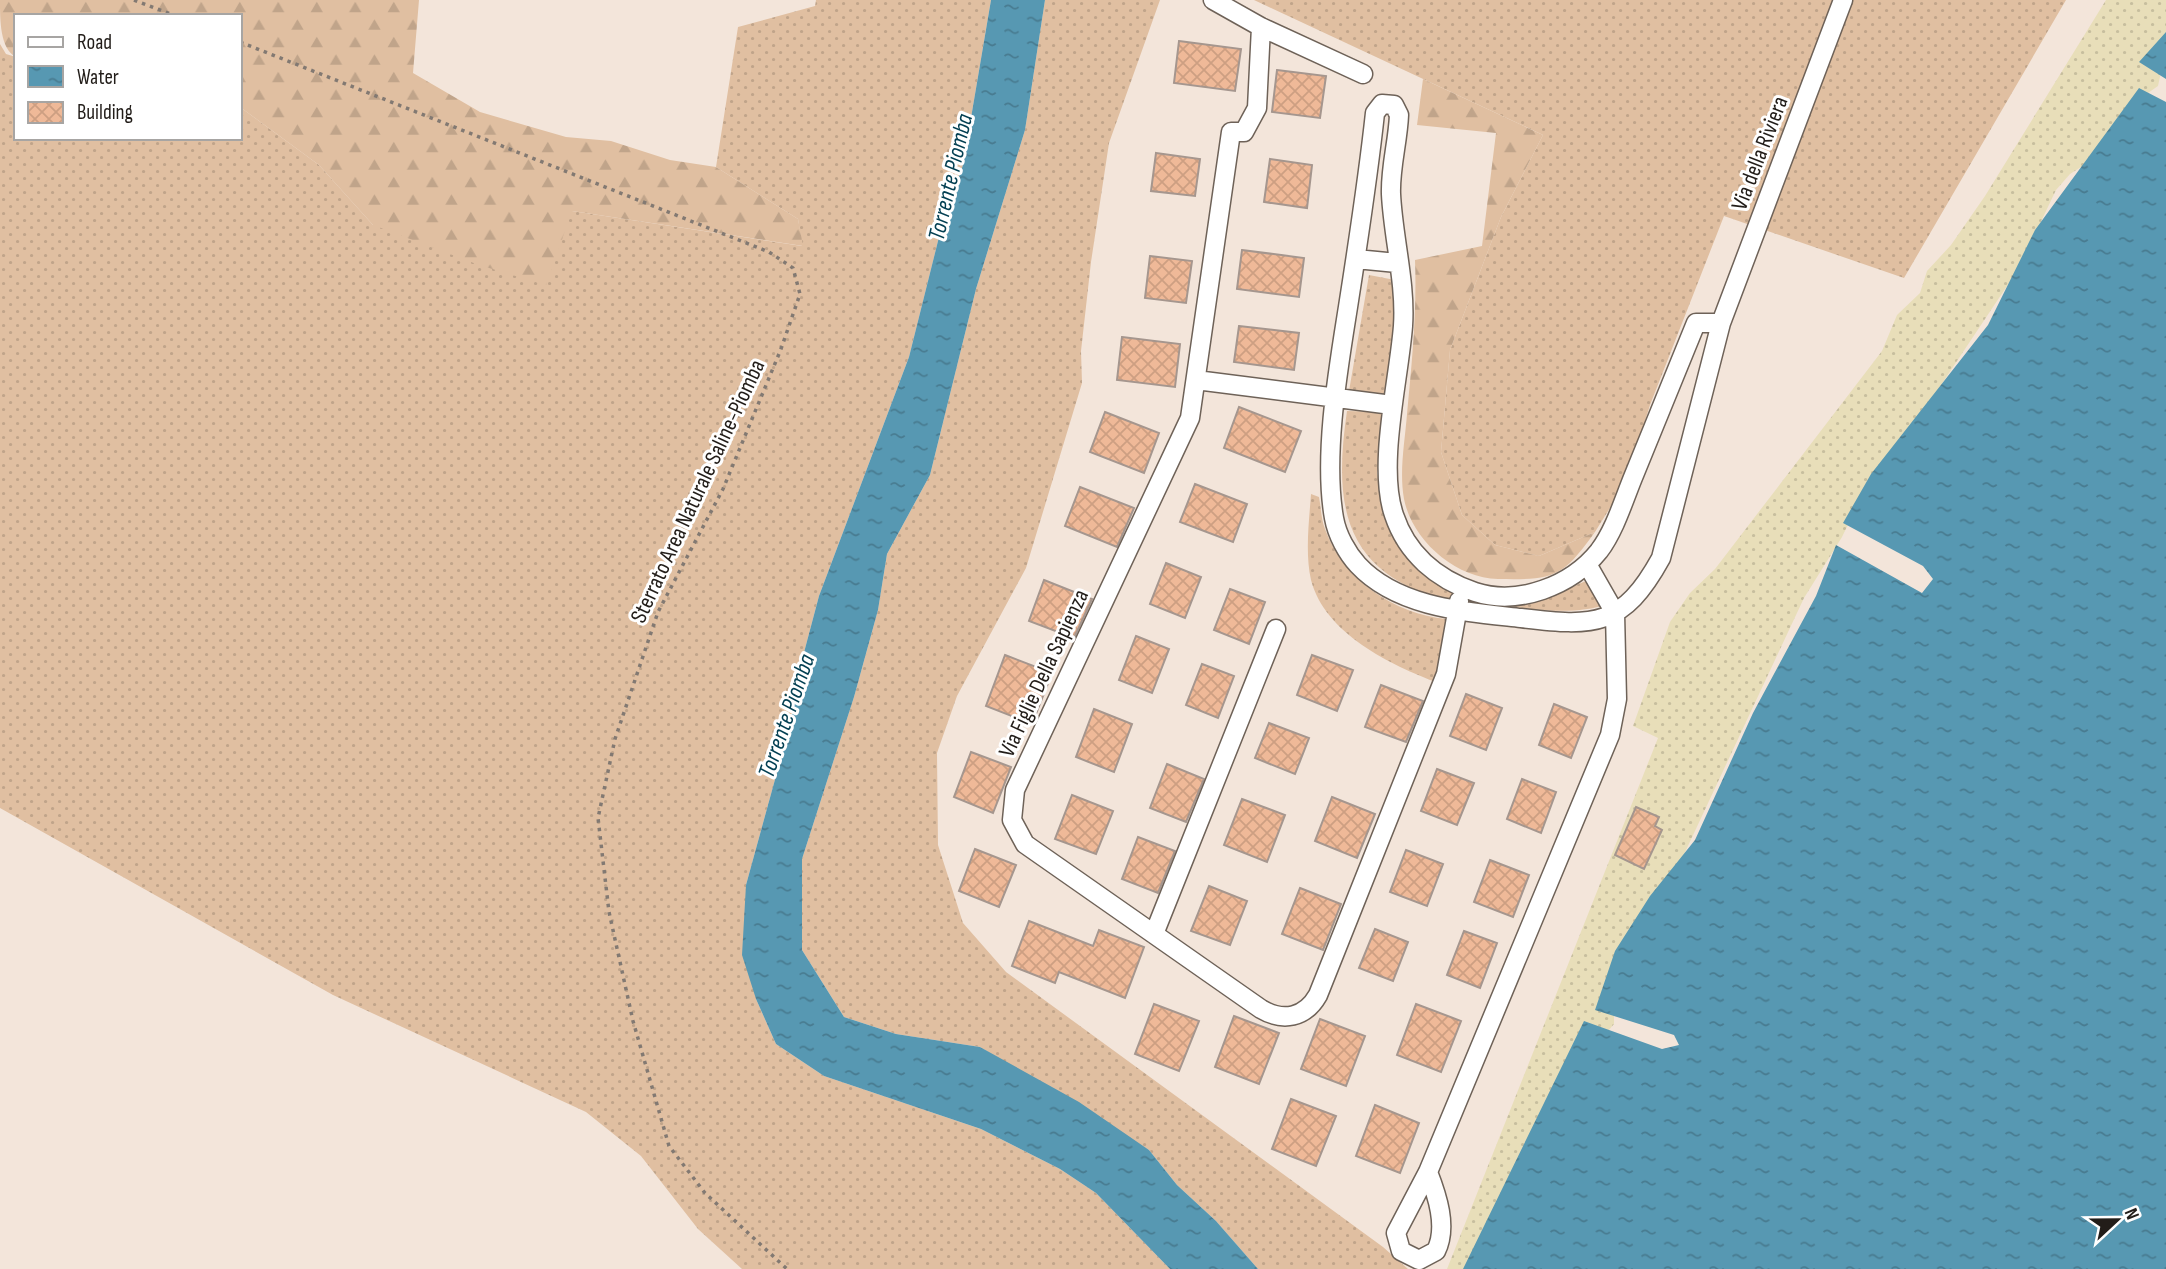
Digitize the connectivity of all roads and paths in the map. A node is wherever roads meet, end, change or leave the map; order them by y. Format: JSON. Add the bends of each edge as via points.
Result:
{"nodes":[{"id":1,"x":134,"y":0,"type":"edge"},
{"id":2,"x":1213,"y":0,"type":"edge"},
{"id":3,"x":1843,"y":0,"type":"edge"},
{"id":4,"x":171,"y":14,"type":"edge"},
{"id":5,"x":1261,"y":27,"type":"junction"},
{"id":6,"x":242,"y":43,"type":"edge"},
{"id":7,"x":1363,"y":74,"type":"dead end"},
{"id":8,"x":1356,"y":259,"type":"junction"},
{"id":9,"x":1397,"y":263,"type":"junction"},
{"id":10,"x":1721,"y":323,"type":"junction"},
{"id":11,"x":1196,"y":380,"type":"junction"},
{"id":12,"x":1334,"y":396,"type":"junction"},
{"id":13,"x":1392,"y":405,"type":"junction"},
{"id":14,"x":1587,"y":564,"type":"junction"},
{"id":15,"x":1458,"y":586,"type":"junction"},
{"id":16,"x":1459,"y":611,"type":"junction"},
{"id":17,"x":1615,"y":613,"type":"junction"},
{"id":18,"x":1276,"y":629,"type":"dead end"},
{"id":19,"x":1154,"y":934,"type":"junction"},
{"id":20,"x":1428,"y":1172,"type":"dead end"},
{"id":21,"x":787,"y":1269,"type":"edge"}],
"edges":[{"from":1,"to":4,"type":"path"},
{"from":2,"to":5,"type":"street"},
{"from":3,"to":10,"type":"street","name":"Via della Riviera"},
{"from":5,"to":7,"type":"street"},
{"from":5,"to":11,"type":"street","name":"Via Figlie Della Sapienza","via":[[1257,108],[1244,132],[1231,132]]},
{"from":6,"to":21,"type":"path","name":"Sterrato Area Naturale Saline-Piomba","via":[[769,252],[793,268],[800,294],[781,349],[723,489],[658,612],[615,739],[598,818],[609,912],[669,1146],[705,1192]]},
{"from":8,"to":9,"type":"street"},
{"from":8,"to":9,"type":"street","name":"Via della Riviera","via":[[1375,113],[1378,107],[1390,104],[1399,115],[1391,191]]},
{"from":8,"to":12,"type":"street","name":"Via della Riviera"},
{"from":9,"to":13,"type":"street","name":"Via della Riviera","via":[[1403,324]]},
{"from":10,"to":14,"type":"street","name":"Via della Riviera","via":[[1696,323],[1619,513],[1601,549]]},
{"from":10,"to":17,"type":"street","name":"Via della Riviera","via":[[1661,558],[1644,589]]},
{"from":11,"to":12,"type":"street"},
{"from":11,"to":19,"type":"street","name":"Via Figlie Della Sapienza","via":[[1190,418],[1015,790],[1012,820],[1025,844]]},
{"from":12,"to":13,"type":"street"},
{"from":12,"to":16,"type":"street","name":"Via della Riviera","via":[[1332,498],[1343,544],[1377,582]]},
{"from":13,"to":15,"type":"street","name":"Via della Riviera","via":[[1388,487],[1394,514],[1419,558]]},
{"from":14,"to":15,"type":"street","name":"Via della Riviera","via":[[1566,580],[1521,595],[1482,594]]},
{"from":14,"to":17,"type":"street"},
{"from":15,"to":16,"type":"street"},
{"from":16,"to":17,"type":"street","name":"Via della Riviera","via":[[1575,624]]},
{"from":16,"to":19,"type":"street","name":"Via Figlie Della Sapienza","via":[[1446,674],[1315,1002],[1296,1016],[1269,1014]]},
{"from":17,"to":20,"type":"street","via":[[1618,699],[1610,735]]},
{"from":18,"to":19,"type":"street"}]}
